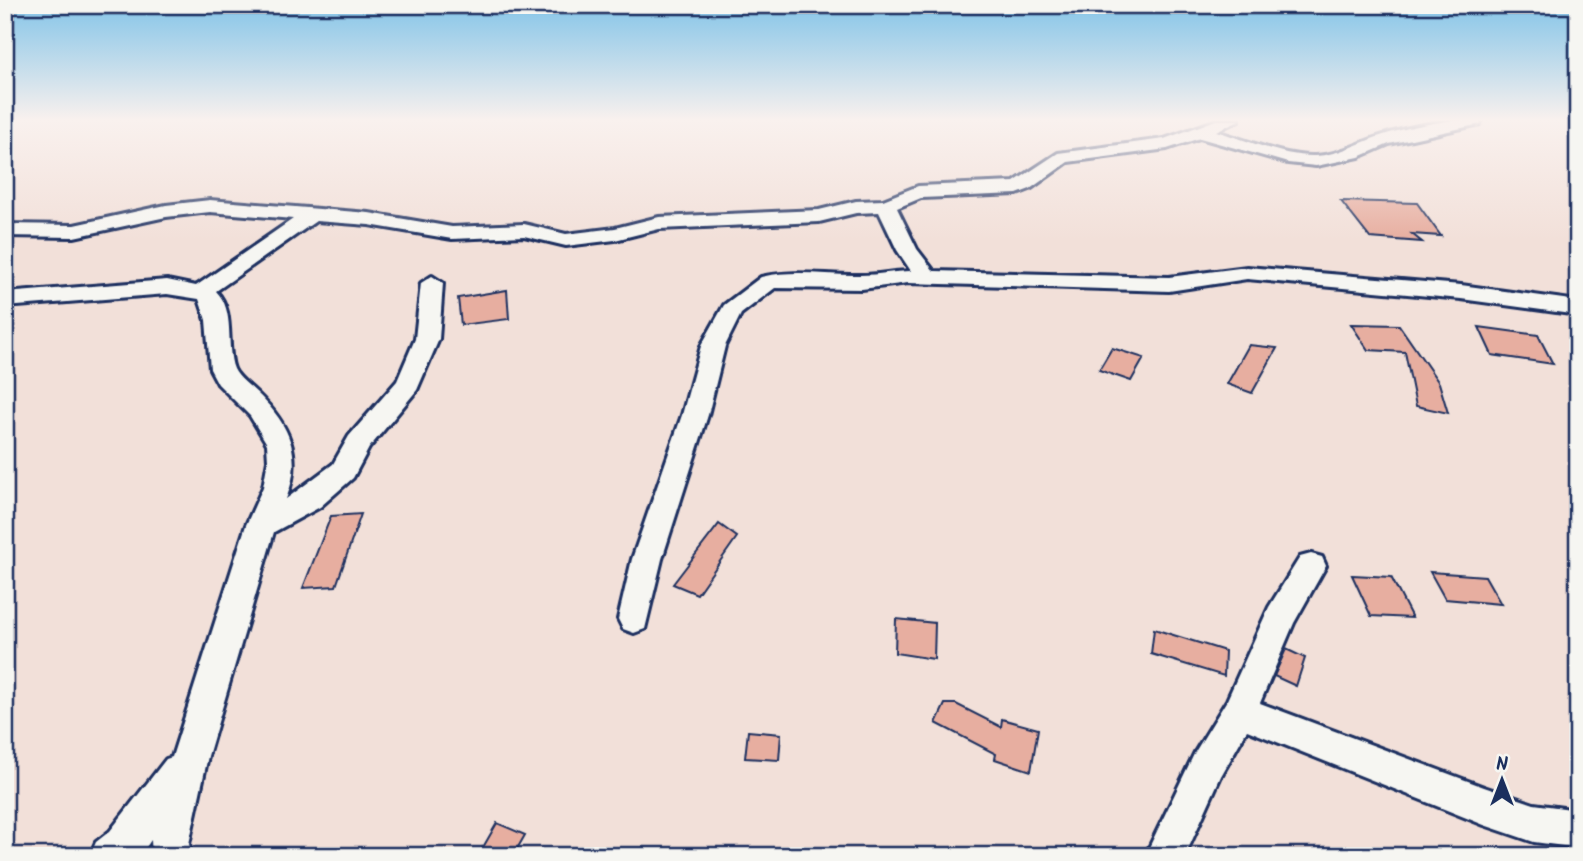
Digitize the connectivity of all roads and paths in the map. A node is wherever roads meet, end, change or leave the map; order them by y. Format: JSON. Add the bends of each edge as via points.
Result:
{"nodes":[{"id":1,"x":1054,"y":160,"type":"edge"},
{"id":2,"x":886,"y":206,"type":"junction"},
{"id":3,"x":311,"y":215,"type":"junction"},
{"id":4,"x":5,"y":230,"type":"edge"},
{"id":5,"x":928,"y":277,"type":"junction"},
{"id":6,"x":432,"y":283,"type":"dead end"},
{"id":7,"x":201,"y":292,"type":"junction"},
{"id":8,"x":5,"y":300,"type":"edge"},
{"id":9,"x":1578,"y":308,"type":"edge"},
{"id":10,"x":261,"y":525,"type":"junction"},
{"id":11,"x":1311,"y":566,"type":"dead end"},
{"id":12,"x":634,"y":619,"type":"dead end"},
{"id":13,"x":1239,"y":711,"type":"junction"},
{"id":14,"x":190,"y":756,"type":"junction"},
{"id":15,"x":1578,"y":829,"type":"edge"},
{"id":16,"x":110,"y":856,"type":"edge"},
{"id":17,"x":172,"y":856,"type":"edge"},
{"id":18,"x":1165,"y":856,"type":"edge"}],
"edges":[{"from":1,"to":2,"type":"street","via":[[1017,187],[918,192]]},
{"from":2,"to":3,"type":"street","via":[[819,216],[659,223],[566,240],[524,230],[452,233]]},
{"from":2,"to":5,"type":"street","via":[[907,250]]},
{"from":3,"to":4,"type":"street","via":[[197,207],[74,231]]},
{"from":3,"to":7,"type":"street"},
{"from":5,"to":9,"type":"street","via":[[1169,284],[1247,273],[1461,292]]},
{"from":5,"to":12,"type":"street","via":[[862,282],[780,280],[762,285],[732,310],[713,346],[647,559]]},
{"from":6,"to":10,"type":"street","via":[[427,339],[408,384],[372,425],[343,471],[310,499]]},
{"from":7,"to":8,"type":"street","via":[[167,288]]},
{"from":7,"to":10,"type":"street","via":[[213,304],[222,369],[259,410],[281,444],[277,487]]},
{"from":10,"to":14,"type":"street"},
{"from":11,"to":13,"type":"street","via":[[1280,617]]},
{"from":13,"to":15,"type":"street","via":[[1496,810],[1534,823]]},
{"from":13,"to":18,"type":"street","via":[[1208,764]]},
{"from":14,"to":16,"type":"street","via":[[124,845]]},
{"from":14,"to":17,"type":"street","via":[[170,844]]}]}
